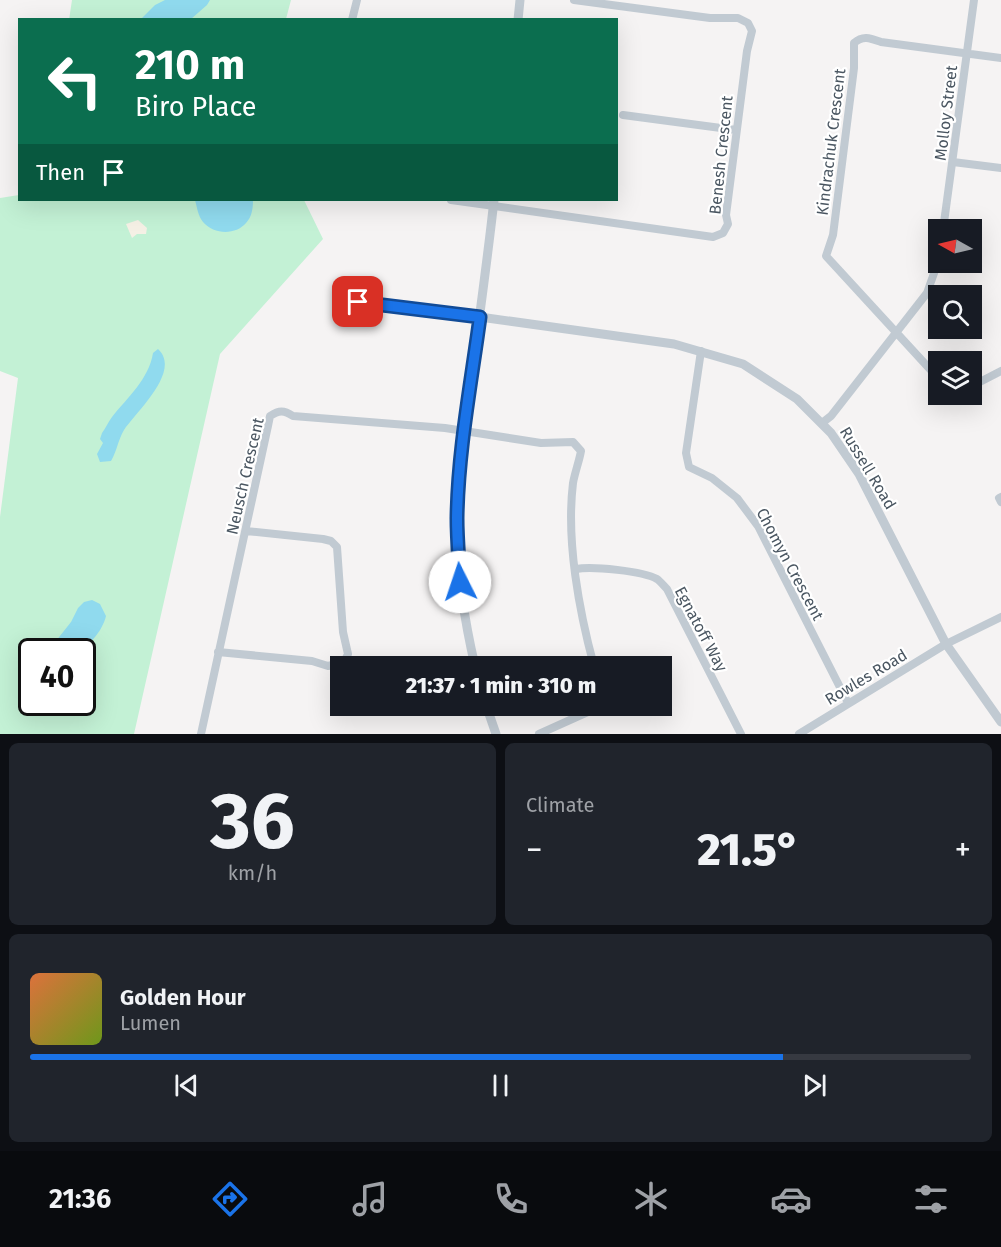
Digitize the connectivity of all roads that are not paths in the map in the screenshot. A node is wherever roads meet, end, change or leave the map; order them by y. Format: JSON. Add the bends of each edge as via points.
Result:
{"nodes":[{"id":1,"x":357,"y":0,"type":"edge"},
{"id":2,"x":520,"y":0,"type":"edge"},
{"id":3,"x":574,"y":0,"type":"edge"},
{"id":4,"x":974,"y":0,"type":"edge"},
{"id":5,"x":352,"y":18,"type":"edge"},
{"id":6,"x":518,"y":18,"type":"edge"},
{"id":7,"x":967,"y":54,"type":"junction"},
{"id":8,"x":1001,"y":58,"type":"edge"},
{"id":9,"x":623,"y":115,"type":"dead end"},
{"id":10,"x":736,"y":130,"type":"junction"},
{"id":11,"x":953,"y":162,"type":"junction"},
{"id":12,"x":1001,"y":168,"type":"edge"},
{"id":13,"x":465,"y":201,"type":"edge"},
{"id":14,"x":494,"y":203,"type":"edge"},
{"id":15,"x":945,"y":219,"type":"edge"},
{"id":16,"x":934,"y":273,"type":"edge"},
{"id":17,"x":358,"y":302,"type":"dead end"},
{"id":18,"x":480,"y":317,"type":"junction"},
{"id":19,"x":896,"y":332,"type":"junction"},
{"id":20,"x":700,"y":351,"type":"junction"},
{"id":21,"x":928,"y":367,"type":"edge"},
{"id":22,"x":1001,"y":371,"type":"edge"},
{"id":23,"x":982,"y":381,"type":"edge"},
{"id":24,"x":822,"y":423,"type":"junction"},
{"id":25,"x":464,"y":432,"type":"junction"},
{"id":26,"x":1001,"y":497,"type":"edge"},
{"id":27,"x":1001,"y":502,"type":"edge"},
{"id":28,"x":246,"y":531,"type":"junction"},
{"id":29,"x":576,"y":569,"type":"junction"},
{"id":30,"x":1001,"y":617,"type":"edge"},
{"id":31,"x":946,"y":644,"type":"junction"},
{"id":32,"x":218,"y":652,"type":"junction"},
{"id":33,"x":473,"y":656,"type":"edge"},
{"id":34,"x":591,"y":656,"type":"edge"},
{"id":35,"x":848,"y":703,"type":"junction"},
{"id":36,"x":490,"y":716,"type":"edge"},
{"id":37,"x":579,"y":716,"type":"edge"},
{"id":38,"x":1001,"y":722,"type":"edge"},
{"id":39,"x":201,"y":734,"type":"edge"},
{"id":40,"x":496,"y":734,"type":"edge"},
{"id":41,"x":539,"y":734,"type":"edge"},
{"id":42,"x":741,"y":734,"type":"edge"},
{"id":43,"x":800,"y":734,"type":"edge"}],
"edges":[{"from":1,"to":5,"type":"street"},
{"from":2,"to":6,"type":"street"},
{"from":3,"to":10,"type":"street","name":"Benesh Crescent","via":[[710,18],[738,18],[747,23],[752,31]]},
{"from":4,"to":7,"type":"street","name":"Molloy Street"},
{"from":7,"to":8,"type":"street"},
{"from":7,"to":11,"type":"street","name":"Molloy Street"},
{"from":7,"to":19,"type":"street","name":"Kindrachuk Crescent","via":[[868,37],[854,43],[833,235],[826,256]]},
{"from":9,"to":10,"type":"street"},
{"from":10,"to":14,"type":"street","name":"Benesh Crescent","via":[[728,224],[723,233],[713,237]]},
{"from":11,"to":12,"type":"street"},
{"from":11,"to":15,"type":"street","name":"Molloy Street"},
{"from":13,"to":14,"type":"street","name":"Benesh Crescent"},
{"from":14,"to":18,"type":"street"},
{"from":16,"to":19,"type":"street","via":[[927,292]]},
{"from":17,"to":18,"type":"street"},
{"from":18,"to":20,"type":"street","name":"Russell Road"},
{"from":18,"to":25,"type":"street"},
{"from":19,"to":21,"type":"street"},
{"from":19,"to":24,"type":"street"},
{"from":20,"to":24,"type":"street","name":"Russell Road","via":[[743,364],[797,399]]},
{"from":20,"to":35,"type":"street","name":"Chomyn Crescent","via":[[686,453],[689,466],[737,498],[758,526]]},
{"from":22,"to":23,"type":"street"},
{"from":24,"to":31,"type":"street","name":"Russell Road","via":[[859,474]]},
{"from":25,"to":28,"type":"street","name":"Neusch Crescent","via":[[293,416],[277,411],[270,416]]},
{"from":25,"to":29,"type":"street","name":"Neusch Crescent","via":[[573,442],[581,451],[573,481],[571,521]]},
{"from":25,"to":33,"type":"street","via":[[457,538]]},
{"from":26,"to":27,"type":"street"},
{"from":28,"to":32,"type":"street","name":"Neusch Crescent"},
{"from":28,"to":32,"type":"street","via":[[323,539],[337,547],[348,654],[344,662],[328,666]]},
{"from":29,"to":34,"type":"street","name":"Neusch Crescent","via":[[583,627]]},
{"from":29,"to":42,"type":"street","name":"Egnatoff Way","via":[[634,573],[656,579],[667,589]]},
{"from":30,"to":31,"type":"street","name":"Rowles Road"},
{"from":31,"to":35,"type":"street","name":"Rowles Road"},
{"from":31,"to":38,"type":"street","name":"Russell Road"},
{"from":32,"to":39,"type":"street","name":"Neusch Crescent"},
{"from":35,"to":43,"type":"street","name":"Rowles Road"},
{"from":36,"to":40,"type":"street"},
{"from":37,"to":41,"type":"street"}]}
